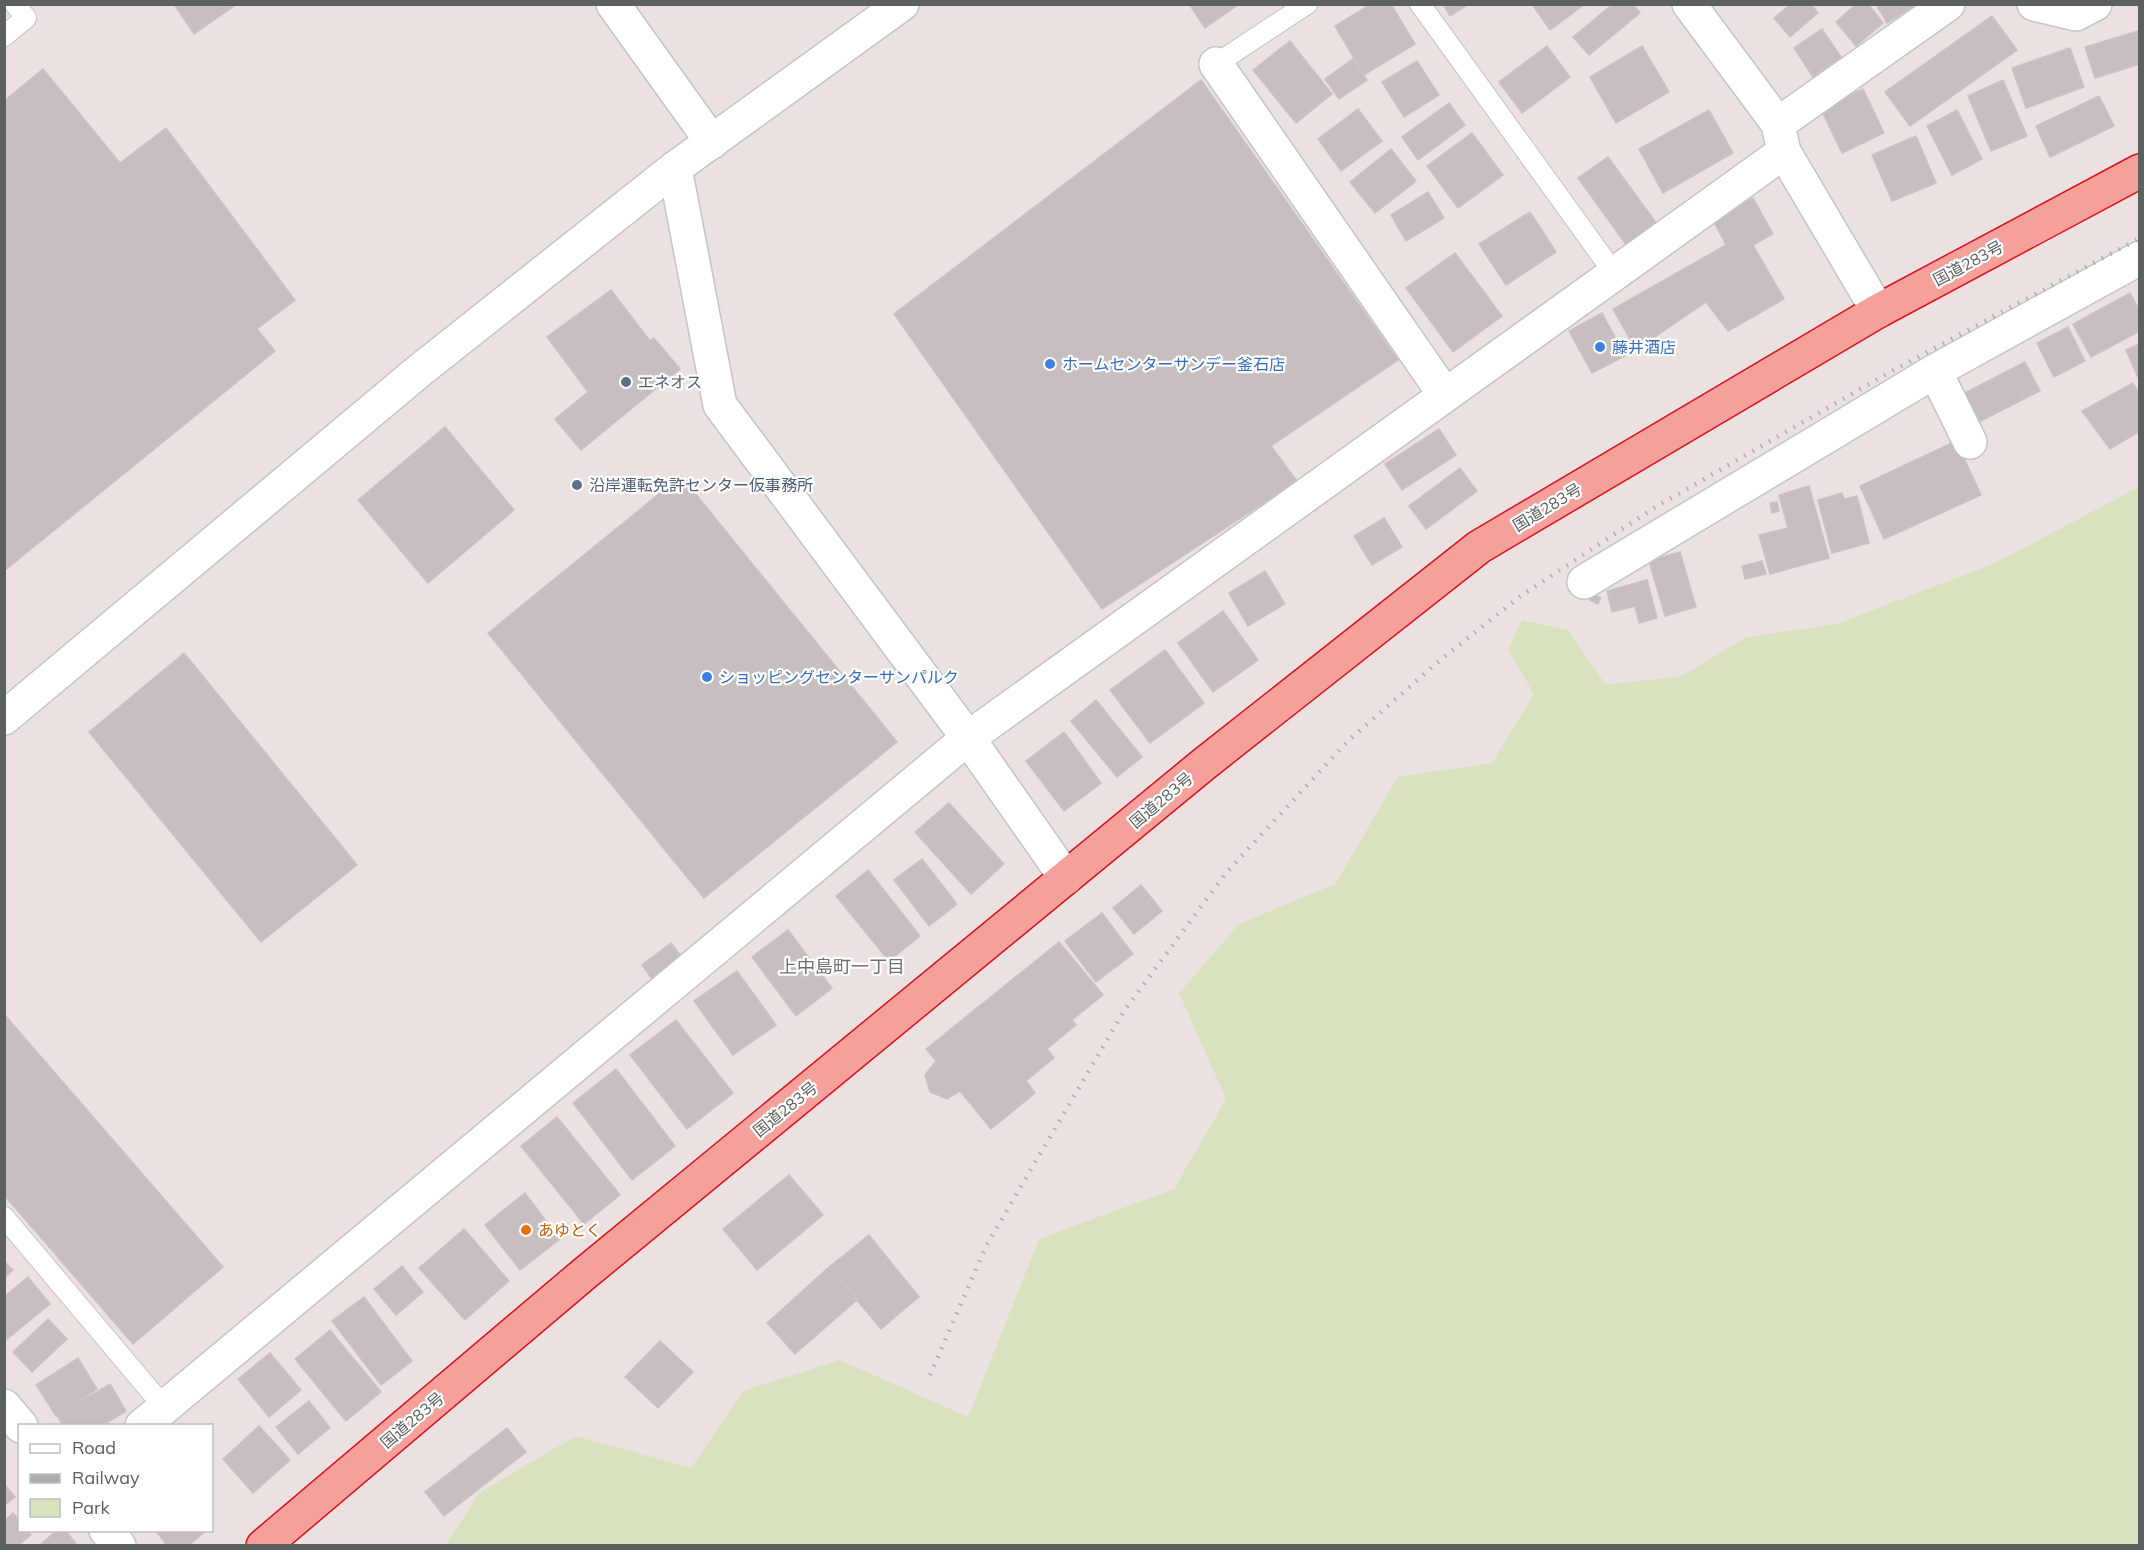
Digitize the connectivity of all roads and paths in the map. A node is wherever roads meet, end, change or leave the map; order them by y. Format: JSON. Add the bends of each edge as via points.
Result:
{"nodes":[{"id":1,"x":15,"y":4,"type":"edge"},
{"id":2,"x":613,"y":4,"type":"edge"},
{"id":3,"x":902,"y":4,"type":"edge"},
{"id":4,"x":1307,"y":4,"type":"edge"},
{"id":5,"x":1420,"y":4,"type":"edge"},
{"id":6,"x":1689,"y":4,"type":"edge"},
{"id":7,"x":1948,"y":4,"type":"edge"},
{"id":8,"x":2034,"y":4,"type":"edge"},
{"id":9,"x":2095,"y":4,"type":"edge"},
{"id":10,"x":4,"y":36,"type":"edge"},
{"id":11,"x":1216,"y":64,"type":"joint"},
{"id":12,"x":1781,"y":138,"type":"junction"},
{"id":13,"x":712,"y":142,"type":"junction"},
{"id":14,"x":675,"y":168,"type":"junction"},
{"id":15,"x":2139,"y":171,"type":"edge"},
{"id":16,"x":2139,"y":258,"type":"edge"},
{"id":17,"x":1614,"y":273,"type":"junction"},
{"id":18,"x":1878,"y":311,"type":"junction"},
{"id":19,"x":1935,"y":371,"type":"junction"},
{"id":20,"x":1445,"y":395,"type":"junction"},
{"id":21,"x":1970,"y":442,"type":"dead end"},
{"id":22,"x":1584,"y":582,"type":"dead end"},
{"id":23,"x":4,"y":718,"type":"edge"},
{"id":24,"x":968,"y":738,"type":"junction"},
{"id":25,"x":1066,"y":878,"type":"junction"},
{"id":26,"x":4,"y":1217,"type":"edge"},
{"id":27,"x":153,"y":1416,"type":"edge"},
{"id":28,"x":108,"y":1532,"type":"edge"},
{"id":29,"x":119,"y":1545,"type":"edge"},
{"id":30,"x":263,"y":1545,"type":"edge"}],
"edges":[{"from":1,"to":10,"type":"lane","via":[[26,18]]},
{"from":2,"to":13,"type":"street"},
{"from":3,"to":13,"type":"street"},
{"from":4,"to":11,"type":"lane"},
{"from":5,"to":17,"type":"lane"},
{"from":6,"to":12,"type":"street"},
{"from":7,"to":12,"type":"street"},
{"from":8,"to":9,"type":"street","via":[[2076,14]]},
{"from":11,"to":20,"type":"street"},
{"from":12,"to":17,"type":"street"},
{"from":12,"to":18,"type":"street"},
{"from":13,"to":14,"type":"street"},
{"from":14,"to":23,"type":"street","via":[[419,371]]},
{"from":14,"to":24,"type":"street","via":[[720,405]]},
{"from":15,"to":18,"type":"highway","name":"国道283号"},
{"from":16,"to":19,"type":"street"},
{"from":17,"to":20,"type":"street"},
{"from":18,"to":25,"type":"highway","name":"国道283号","via":[[1479,547]]},
{"from":19,"to":21,"type":"street"},
{"from":19,"to":22,"type":"street"},
{"from":20,"to":24,"type":"street"},
{"from":24,"to":25,"type":"street"},
{"from":24,"to":27,"type":"street"},
{"from":25,"to":30,"type":"highway","name":"国道283号","via":[[584,1274]]},
{"from":26,"to":27,"type":"lane"},
{"from":28,"to":29,"type":"street"}]}
